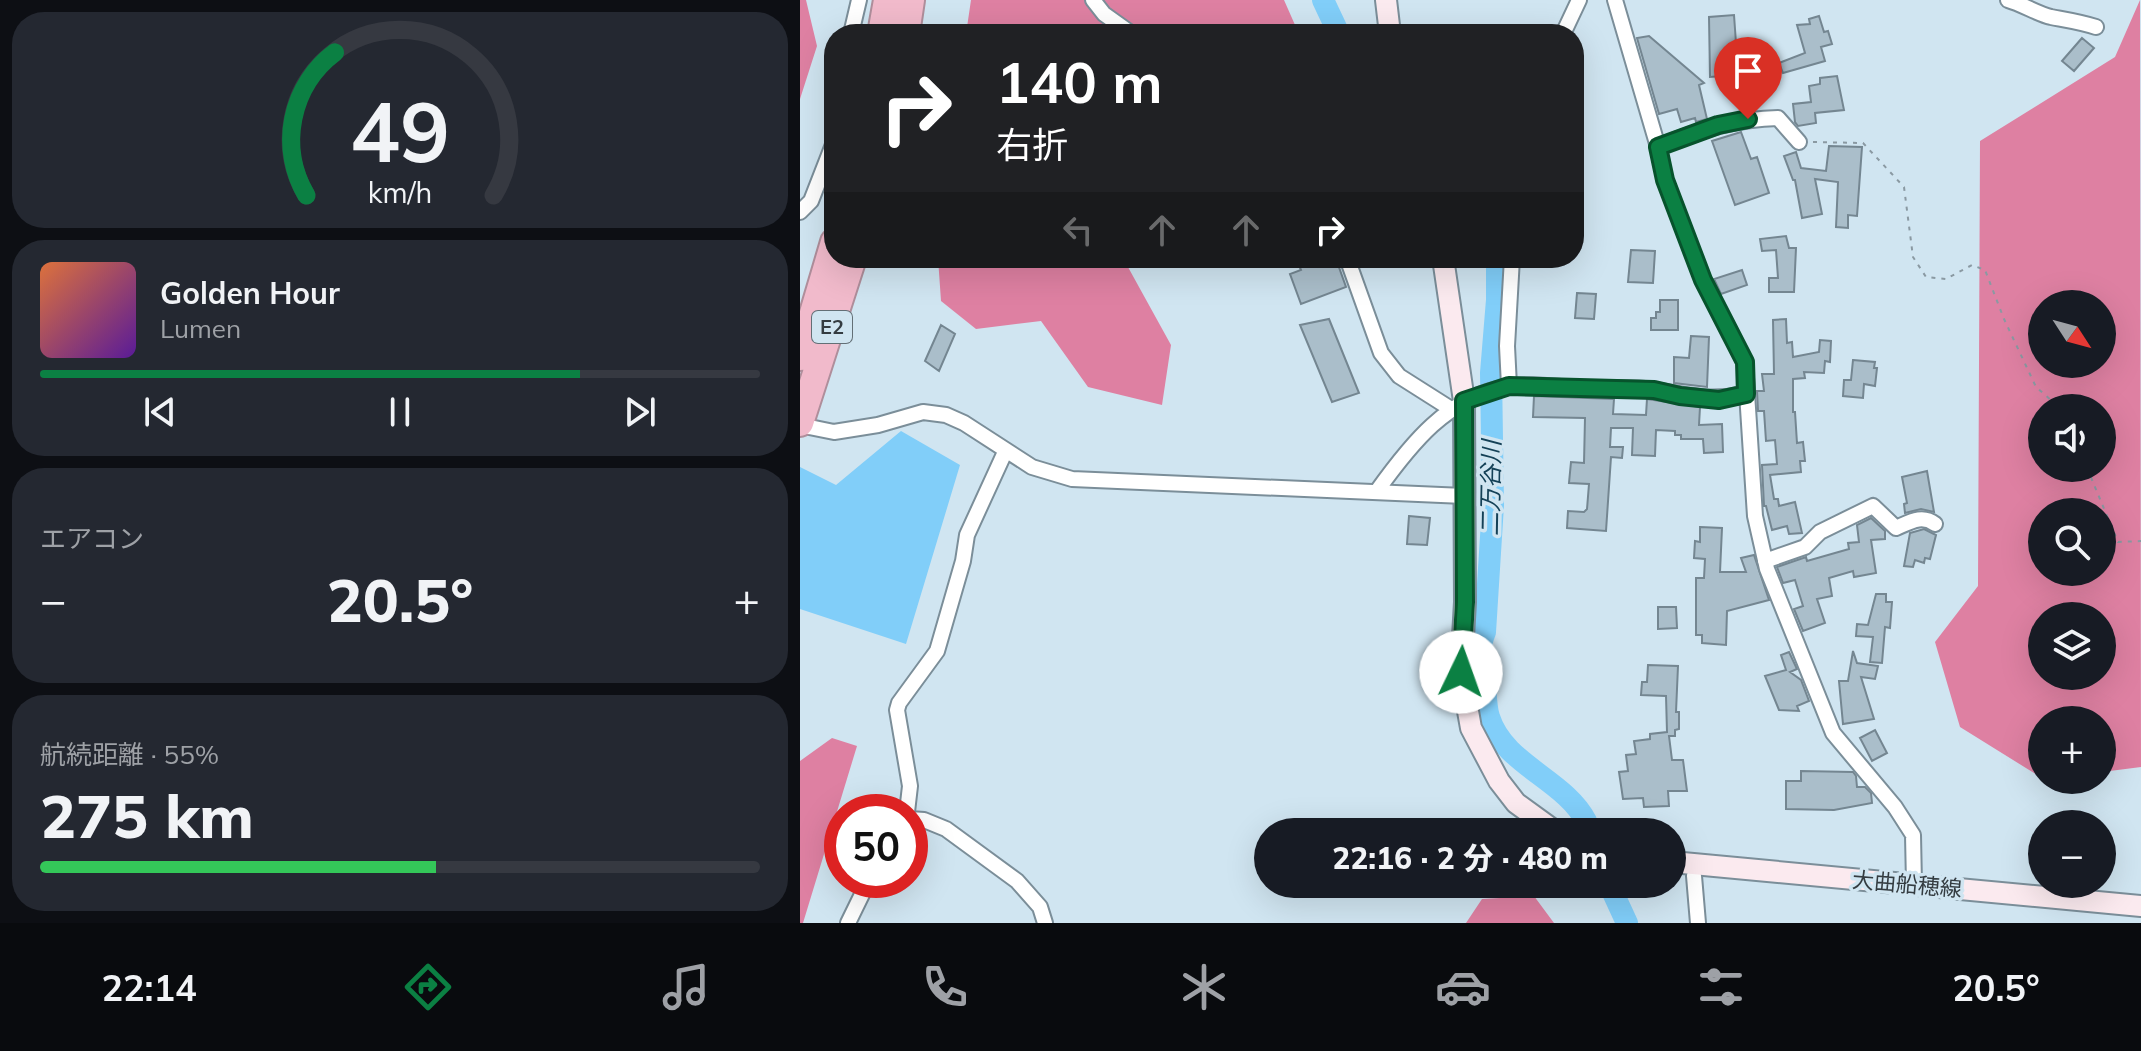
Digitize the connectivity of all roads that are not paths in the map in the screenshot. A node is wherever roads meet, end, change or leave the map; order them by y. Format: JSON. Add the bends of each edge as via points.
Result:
{"nodes":[{"id":1,"x":859,"y":0,"type":"edge"},
{"id":2,"x":887,"y":0,"type":"edge"},
{"id":3,"x":911,"y":0,"type":"edge"},
{"id":4,"x":1093,"y":0,"type":"edge"},
{"id":5,"x":1386,"y":0,"type":"edge"},
{"id":6,"x":1579,"y":0,"type":"edge"},
{"id":7,"x":1615,"y":0,"type":"edge"},
{"id":8,"x":2008,"y":0,"type":"edge"},
{"id":9,"x":853,"y":24,"type":"edge"},
{"id":10,"x":883,"y":24,"type":"edge"},
{"id":11,"x":907,"y":24,"type":"edge"},
{"id":12,"x":1118,"y":24,"type":"edge"},
{"id":13,"x":1389,"y":24,"type":"edge"},
{"id":14,"x":1568,"y":24,"type":"edge"},
{"id":15,"x":2096,"y":27,"type":"dead end"},
{"id":16,"x":1799,"y":142,"type":"road end"},
{"id":17,"x":1658,"y":147,"type":"junction"},
{"id":18,"x":824,"y":168,"type":"edge"},
{"id":19,"x":800,"y":212,"type":"edge"},
{"id":20,"x":826,"y":268,"type":"edge"},
{"id":21,"x":850,"y":268,"type":"edge"},
{"id":22,"x":1351,"y":268,"type":"edge"},
{"id":23,"x":1444,"y":268,"type":"edge"},
{"id":24,"x":1511,"y":268,"type":"edge"},
{"id":25,"x":800,"y":357,"type":"edge"},
{"id":26,"x":1509,"y":386,"type":"junction"},
{"id":27,"x":1746,"y":394,"type":"junction"},
{"id":28,"x":1457,"y":405,"type":"junction"},
{"id":29,"x":800,"y":424,"type":"edge"},
{"id":30,"x":1005,"y":452,"type":"junction"},
{"id":31,"x":1377,"y":491,"type":"junction"},
{"id":32,"x":1464,"y":496,"type":"junction"},
{"id":33,"x":1935,"y":524,"type":"dead end"},
{"id":34,"x":1765,"y":561,"type":"junction"},
{"id":35,"x":909,"y":794,"type":"edge"},
{"id":36,"x":1537,"y":818,"type":"edge"},
{"id":37,"x":928,"y":822,"type":"edge"},
{"id":38,"x":1686,"y":863,"type":"edge"},
{"id":39,"x":1694,"y":876,"type":"dead end"},
{"id":40,"x":1914,"y":884,"type":"junction"},
{"id":41,"x":860,"y":898,"type":"edge"},
{"id":42,"x":2141,"y":906,"type":"edge"},
{"id":43,"x":2106,"y":913,"type":"edge"},
{"id":44,"x":848,"y":923,"type":"edge"},
{"id":45,"x":1045,"y":923,"type":"edge"},
{"id":46,"x":1698,"y":923,"type":"edge"}],
"edges":[{"from":1,"to":9,"type":"street"},
{"from":2,"to":10,"type":"highway"},
{"from":3,"to":11,"type":"highway"},
{"from":4,"to":12,"type":"street"},
{"from":5,"to":13,"type":"main road"},
{"from":6,"to":14,"type":"street"},
{"from":7,"to":17,"type":"street"},
{"from":8,"to":15,"type":"street"},
{"from":16,"to":17,"type":"street","via":[[1778,118],[1748,119]]},
{"from":17,"to":27,"type":"street","via":[[1703,280],[1745,362]]},
{"from":18,"to":19,"type":"street","via":[[811,201]]},
{"from":20,"to":25,"type":"highway","number":"E2"},
{"from":21,"to":29,"type":"highway","number":"E2"},
{"from":22,"to":28,"type":"street","via":[[1381,353],[1399,376]]},
{"from":23,"to":28,"type":"main road"},
{"from":24,"to":26,"type":"street"},
{"from":26,"to":27,"type":"street","via":[[1654,390],[1719,400]]},
{"from":26,"to":28,"type":"street"},
{"from":27,"to":34,"type":"street","via":[[1755,516]]},
{"from":28,"to":31,"type":"street","via":[[1408,448]]},
{"from":28,"to":32,"type":"main road"},
{"from":29,"to":30,"type":"street","via":[[834,432],[923,412],[946,415]]},
{"from":30,"to":31,"type":"street","via":[[1072,479]]},
{"from":30,"to":35,"type":"street","via":[[967,535],[937,651],[897,710]]},
{"from":31,"to":32,"type":"street"},
{"from":32,"to":36,"type":"main road","via":[[1461,672],[1471,728],[1499,781]]},
{"from":33,"to":34,"type":"street","via":[[1917,519],[1896,528],[1873,506],[1820,532],[1805,547]]},
{"from":34,"to":40,"type":"street","via":[[1833,733],[1913,835]]},
{"from":37,"to":45,"type":"street","via":[[1017,881],[1040,907]]},
{"from":38,"to":40,"type":"main road","name":"大曲船穂線"},
{"from":39,"to":46,"type":"street"},
{"from":40,"to":43,"type":"main road","name":"大曲船穂線"},
{"from":41,"to":44,"type":"street"},
{"from":42,"to":43,"type":"main road","name":"大曲船穂線"}]}
